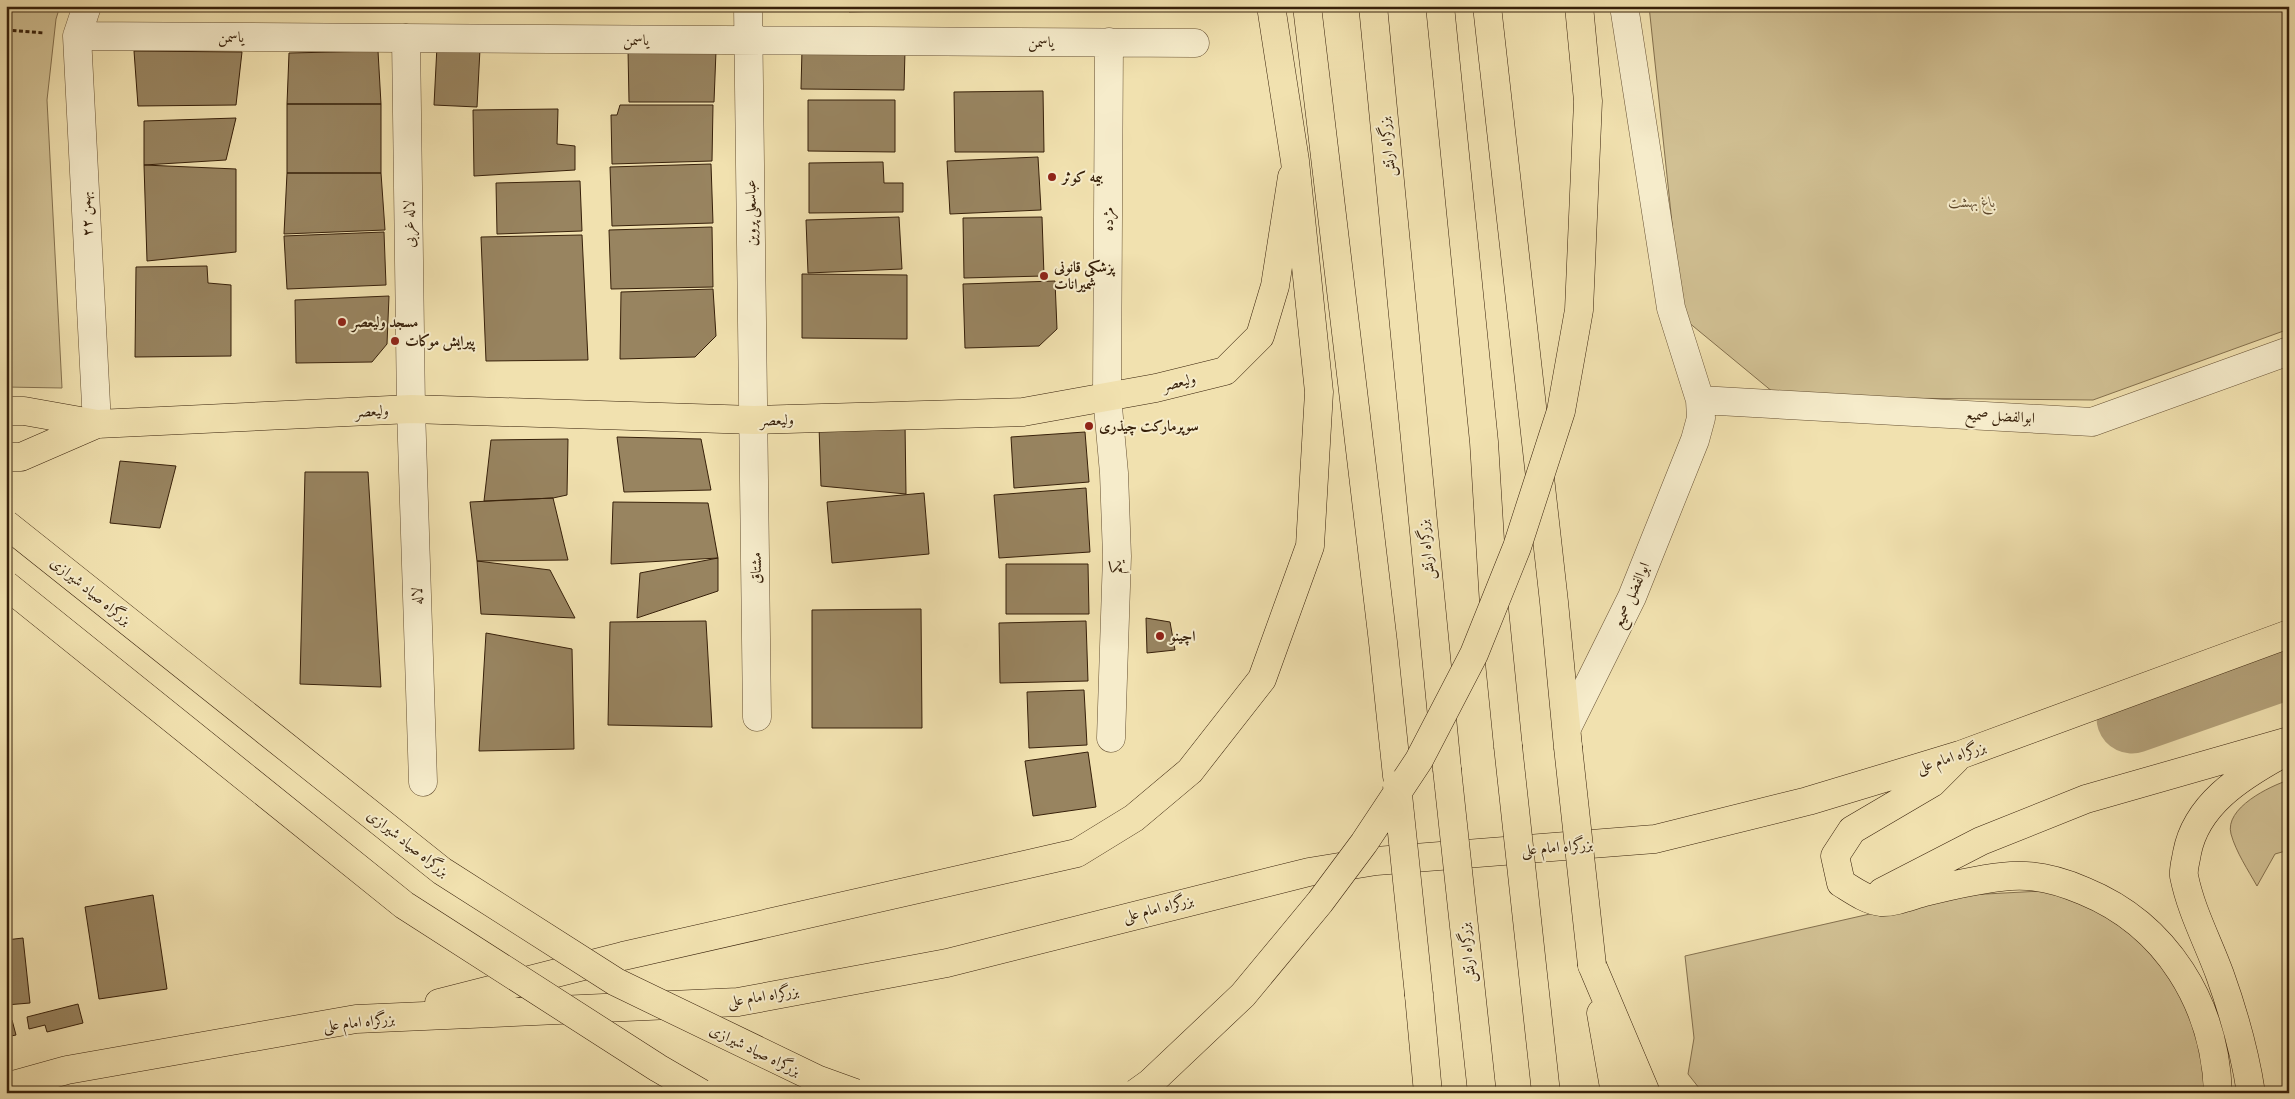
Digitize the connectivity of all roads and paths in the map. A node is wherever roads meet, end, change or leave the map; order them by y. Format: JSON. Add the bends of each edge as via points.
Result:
{"nodes":[{"id":1,"x":87,"y":6,"type":"edge"},
{"id":2,"x":748,"y":6,"type":"edge"},
{"id":3,"x":1271,"y":6,"type":"edge"},
{"id":4,"x":1307,"y":6,"type":"edge"},
{"id":5,"x":1373,"y":6,"type":"edge"},
{"id":6,"x":1440,"y":6,"type":"edge"},
{"id":7,"x":1487,"y":6,"type":"edge"},
{"id":8,"x":1579,"y":6,"type":"edge"},
{"id":9,"x":1624,"y":6,"type":"edge"},
{"id":10,"x":77,"y":36,"type":"junction"},
{"id":11,"x":406,"y":38,"type":"junction"},
{"id":12,"x":749,"y":40,"type":"junction"},
{"id":13,"x":1109,"y":42,"type":"junction"},
{"id":14,"x":1195,"y":43,"type":"dead end"},
{"id":15,"x":1295,"y":161,"type":"junction"},
{"id":16,"x":2289,"y":351,"type":"edge"},
{"id":17,"x":1108,"y":396,"type":"junction"},
{"id":18,"x":1700,"y":400,"type":"junction"},
{"id":19,"x":411,"y":409,"type":"junction"},
{"id":20,"x":6,"y":411,"type":"edge"},
{"id":21,"x":754,"y":420,"type":"junction"},
{"id":22,"x":97,"y":424,"type":"junction"},
{"id":23,"x":6,"y":457,"type":"edge"},
{"id":24,"x":6,"y":524,"type":"edge"},
{"id":25,"x":6,"y":585,"type":"edge"},
{"id":26,"x":2289,"y":634,"type":"edge"},
{"id":27,"x":757,"y":716,"type":"dead end"},
{"id":28,"x":1111,"y":738,"type":"dead end"},
{"id":29,"x":1567,"y":738,"type":"junction"},
{"id":30,"x":2289,"y":741,"type":"edge"},
{"id":31,"x":2289,"y":750,"type":"edge"},
{"id":32,"x":1960,"y":755,"type":"junction"},
{"id":33,"x":422,"y":782,"type":"dead end"},
{"id":34,"x":1867,"y":899,"type":"junction"},
{"id":35,"x":1592,"y":965,"type":"junction"},
{"id":36,"x":356,"y":1019,"type":"junction"},
{"id":37,"x":6,"y":1087,"type":"edge"},
{"id":38,"x":702,"y":1093,"type":"edge"},
{"id":39,"x":855,"y":1093,"type":"edge"},
{"id":40,"x":1136,"y":1093,"type":"edge"},
{"id":41,"x":1428,"y":1093,"type":"edge"},
{"id":42,"x":1482,"y":1093,"type":"edge"},
{"id":43,"x":1546,"y":1093,"type":"edge"},
{"id":44,"x":1597,"y":1093,"type":"edge"},
{"id":45,"x":1615,"y":1093,"type":"edge"},
{"id":46,"x":1646,"y":1093,"type":"edge"},
{"id":47,"x":2218,"y":1093,"type":"edge"},
{"id":48,"x":2251,"y":1093,"type":"edge"}],
"edges":[{"from":1,"to":10,"type":"street","name":"۲۲ بهمن"},
{"from":2,"to":12,"type":"street","name":"عباسعلی پروین"},
{"from":3,"to":15,"type":"main road"},
{"from":4,"to":41,"type":"main road","bridge":true,"via":[[1382,632]]},
{"from":5,"to":42,"type":"main road","name":"بزرگراه ارتش","bridge":true},
{"from":6,"to":43,"type":"main road","bridge":true,"via":[[1484,442],[1494,606]]},
{"from":7,"to":29,"type":"main road"},
{"from":8,"to":40,"type":"main road","bridge":true,"via":[[1588,101],[1579,310],[1560,411],[1517,547],[1474,654],[1419,760],[1320,902],[1243,995]]},
{"from":9,"to":18,"type":"street","name":"ابوالفضل صمیع","via":[[1670,308]]},
{"from":10,"to":11,"type":"street","name":"یاسمن"},
{"from":10,"to":22,"type":"street","name":"۲۲ بهمن"},
{"from":11,"to":12,"type":"street","name":"یاسمن"},
{"from":11,"to":19,"type":"street","name":"لاله غربی"},
{"from":12,"to":13,"type":"street","name":"یاسمن"},
{"from":12,"to":21,"type":"street","name":"عباسعلی پروین"},
{"from":13,"to":14,"type":"street","name":"یاسمن"},
{"from":13,"to":17,"type":"street","name":"مژده"},
{"from":15,"to":17,"type":"main road","name":"ولیعصر","via":[[1275,286],[1260,336],[1225,371]]},
{"from":15,"to":36,"type":"main road","via":[[1319,392],[1310,546],[1262,679],[1190,771],[1134,818],[1077,853],[623,956],[451,1001]]},
{"from":16,"to":18,"type":"street","name":"ابوالفضل صمیع","via":[[2092,422]]},
{"from":17,"to":21,"type":"main road","name":"ولیعصر","via":[[1023,412]]},
{"from":17,"to":28,"type":"street","name":"یکم","via":[[1117,556]]},
{"from":18,"to":29,"type":"street","name":"ابوالفضل صمیع","via":[[1701,418],[1695,440],[1636,587]]},
{"from":19,"to":21,"type":"main road","name":"ولیعصر"},
{"from":19,"to":22,"type":"main road","name":"ولیعصر"},
{"from":19,"to":33,"type":"street","name":"لاله"},
{"from":20,"to":22,"type":"main road","name":"ولیعصر","via":[[24,411]]},
{"from":21,"to":27,"type":"street","name":"مشتاق"},
{"from":22,"to":23,"type":"main road","name":"ولیعصر","via":[[21,457]]},
{"from":24,"to":39,"type":"main road","name":"بزرگراه صیاد شیرازی","bridge":true,"via":[[442,871],[616,982],[819,1080]]},
{"from":25,"to":38,"type":"main road","bridge":true,"via":[[404,905]]},
{"from":26,"to":32,"type":"main road","name":"بزرگراه امام علی"},
{"from":29,"to":35,"type":"main road","bridge":true},
{"from":30,"to":34,"type":"main road","via":[[2086,799],[1981,841]]},
{"from":31,"to":48,"type":"main road","via":[[2249,772],[2212,801],[2189,840],[2184,873],[2196,920],[2220,975],[2238,1029]]},
{"from":32,"to":34,"type":"main road","via":[[1932,783],[1852,830],[1835,856],[1841,883]]},
{"from":32,"to":36,"type":"main road","name":"بزرگراه امام علی","via":[[1808,801],[1655,839],[1376,861],[1309,872],[948,963],[738,1002]]},
{"from":34,"to":47,"type":"main road","via":[[1884,902],[1955,884],[2011,876],[2037,876],[2063,882],[2110,902],[2169,953],[2191,986],[2207,1023],[2217,1065]]},
{"from":35,"to":44,"type":"main road"},
{"from":35,"to":45,"type":"main road"},
{"from":35,"to":46,"type":"main road"},
{"from":36,"to":37,"type":"main road","name":"بزرگراه امام علی","via":[[67,1070]]}]}
